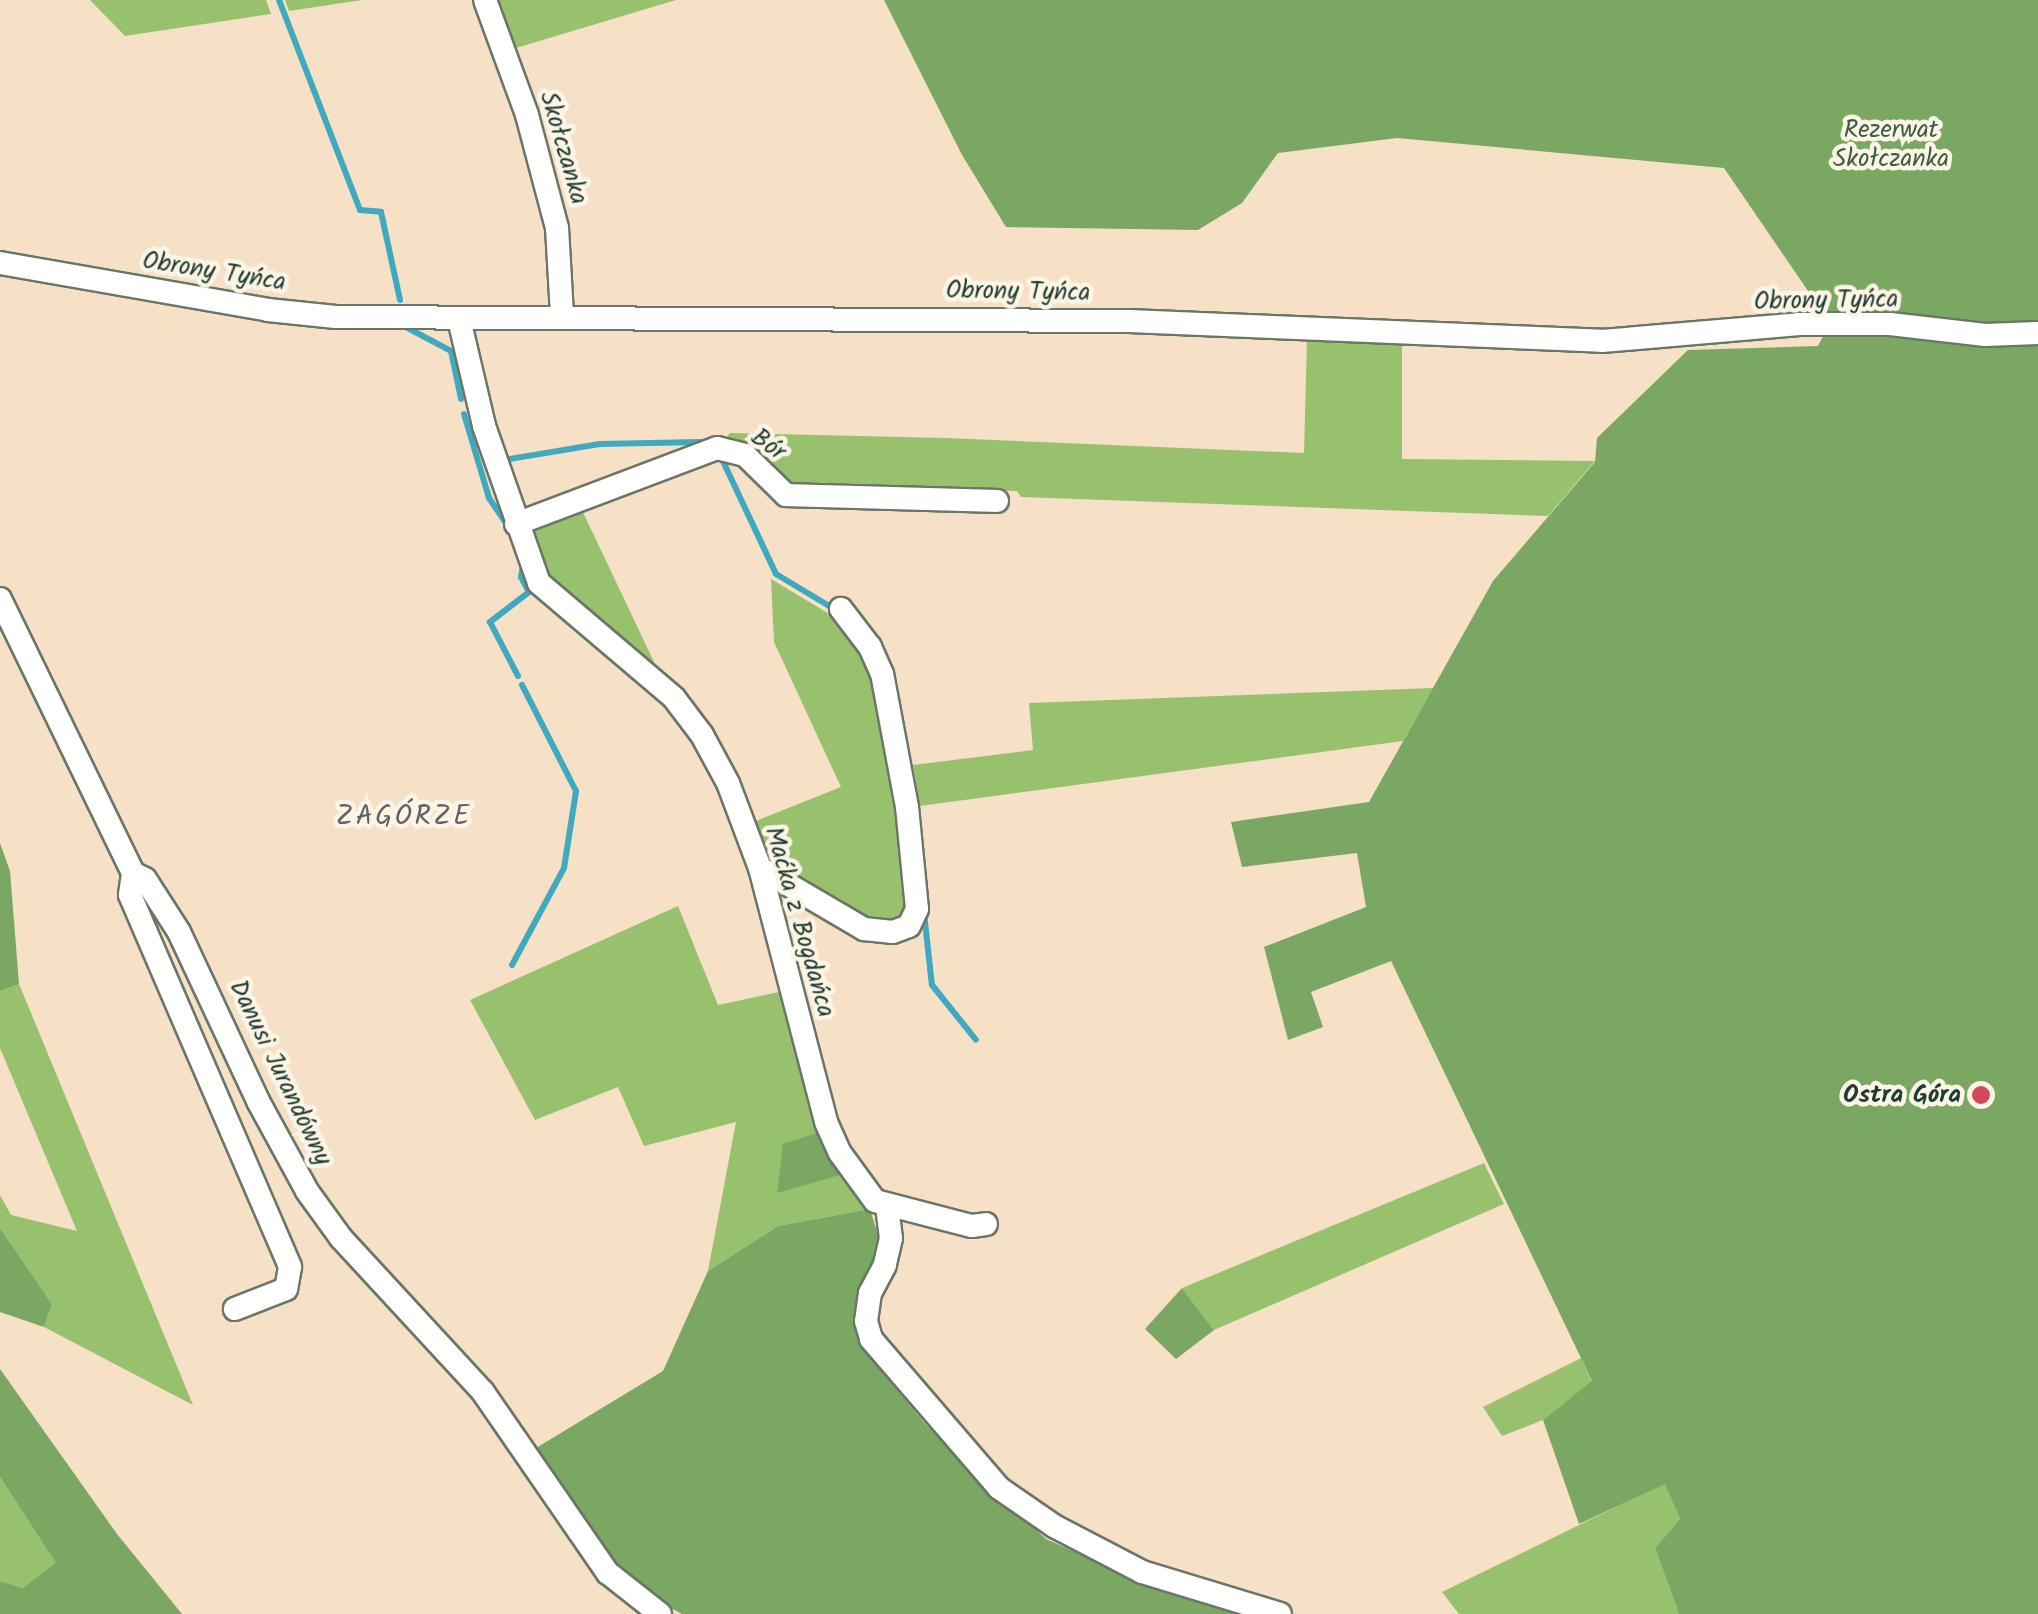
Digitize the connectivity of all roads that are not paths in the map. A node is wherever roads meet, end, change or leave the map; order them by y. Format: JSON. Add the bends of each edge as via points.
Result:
{"nodes":[{"id":1,"x":485,"y":0,"type":"edge"},
{"id":2,"x":0,"y":262,"type":"edge"},
{"id":3,"x":562,"y":316,"type":"junction"},
{"id":4,"x":459,"y":319,"type":"junction"},
{"id":5,"x":2038,"y":333,"type":"edge"},
{"id":6,"x":997,"y":501,"type":"dead end"},
{"id":7,"x":516,"y":524,"type":"junction"},
{"id":8,"x":0,"y":600,"type":"edge"},
{"id":9,"x":841,"y":609,"type":"dead end"},
{"id":10,"x":760,"y":868,"type":"junction"},
{"id":11,"x":133,"y":872,"type":"junction"},
{"id":12,"x":887,"y":1206,"type":"junction"},
{"id":13,"x":986,"y":1224,"type":"dead end"},
{"id":14,"x":235,"y":1309,"type":"dead end"},
{"id":15,"x":660,"y":1614,"type":"edge"},
{"id":16,"x":1280,"y":1614,"type":"edge"}],
"edges":[{"from":1,"to":3,"type":"street","name":"Skołczanka","via":[[527,115],[557,228]]},
{"from":2,"to":4,"type":"street","name":"Obrony Tyńca","via":[[268,310]]},
{"from":3,"to":4,"type":"street","name":"Obrony Tyńca"},
{"from":3,"to":5,"type":"street","name":"Obrony Tyńca","via":[[1129,320],[1602,342],[1799,324]]},
{"from":4,"to":7,"type":"street","name":"Maćka z Bogdańca"},
{"from":6,"to":7,"type":"street","name":"Bór","via":[[786,494],[745,455],[717,448]]},
{"from":7,"to":10,"type":"street","name":"Maćka z Bogdańca","via":[[538,583],[663,688],[702,735],[728,782]]},
{"from":8,"to":11,"type":"street","name":"Danusi Jurandówny"},
{"from":9,"to":10,"type":"street","via":[[882,674],[917,909],[909,926],[864,929]]},
{"from":10,"to":12,"type":"street","name":"Maćka z Bogdańca","via":[[826,1122],[855,1179]]},
{"from":11,"to":14,"type":"street","via":[[130,895],[290,1268],[286,1288]]},
{"from":11,"to":15,"type":"street","name":"Danusi Jurandówny","via":[[179,932],[272,1129],[340,1238],[483,1392],[608,1573]]},
{"from":12,"to":13,"type":"street"},
{"from":12,"to":16,"type":"street","via":[[886,1264],[870,1292],[866,1321],[871,1340],[999,1488],[1142,1572]]}]}
